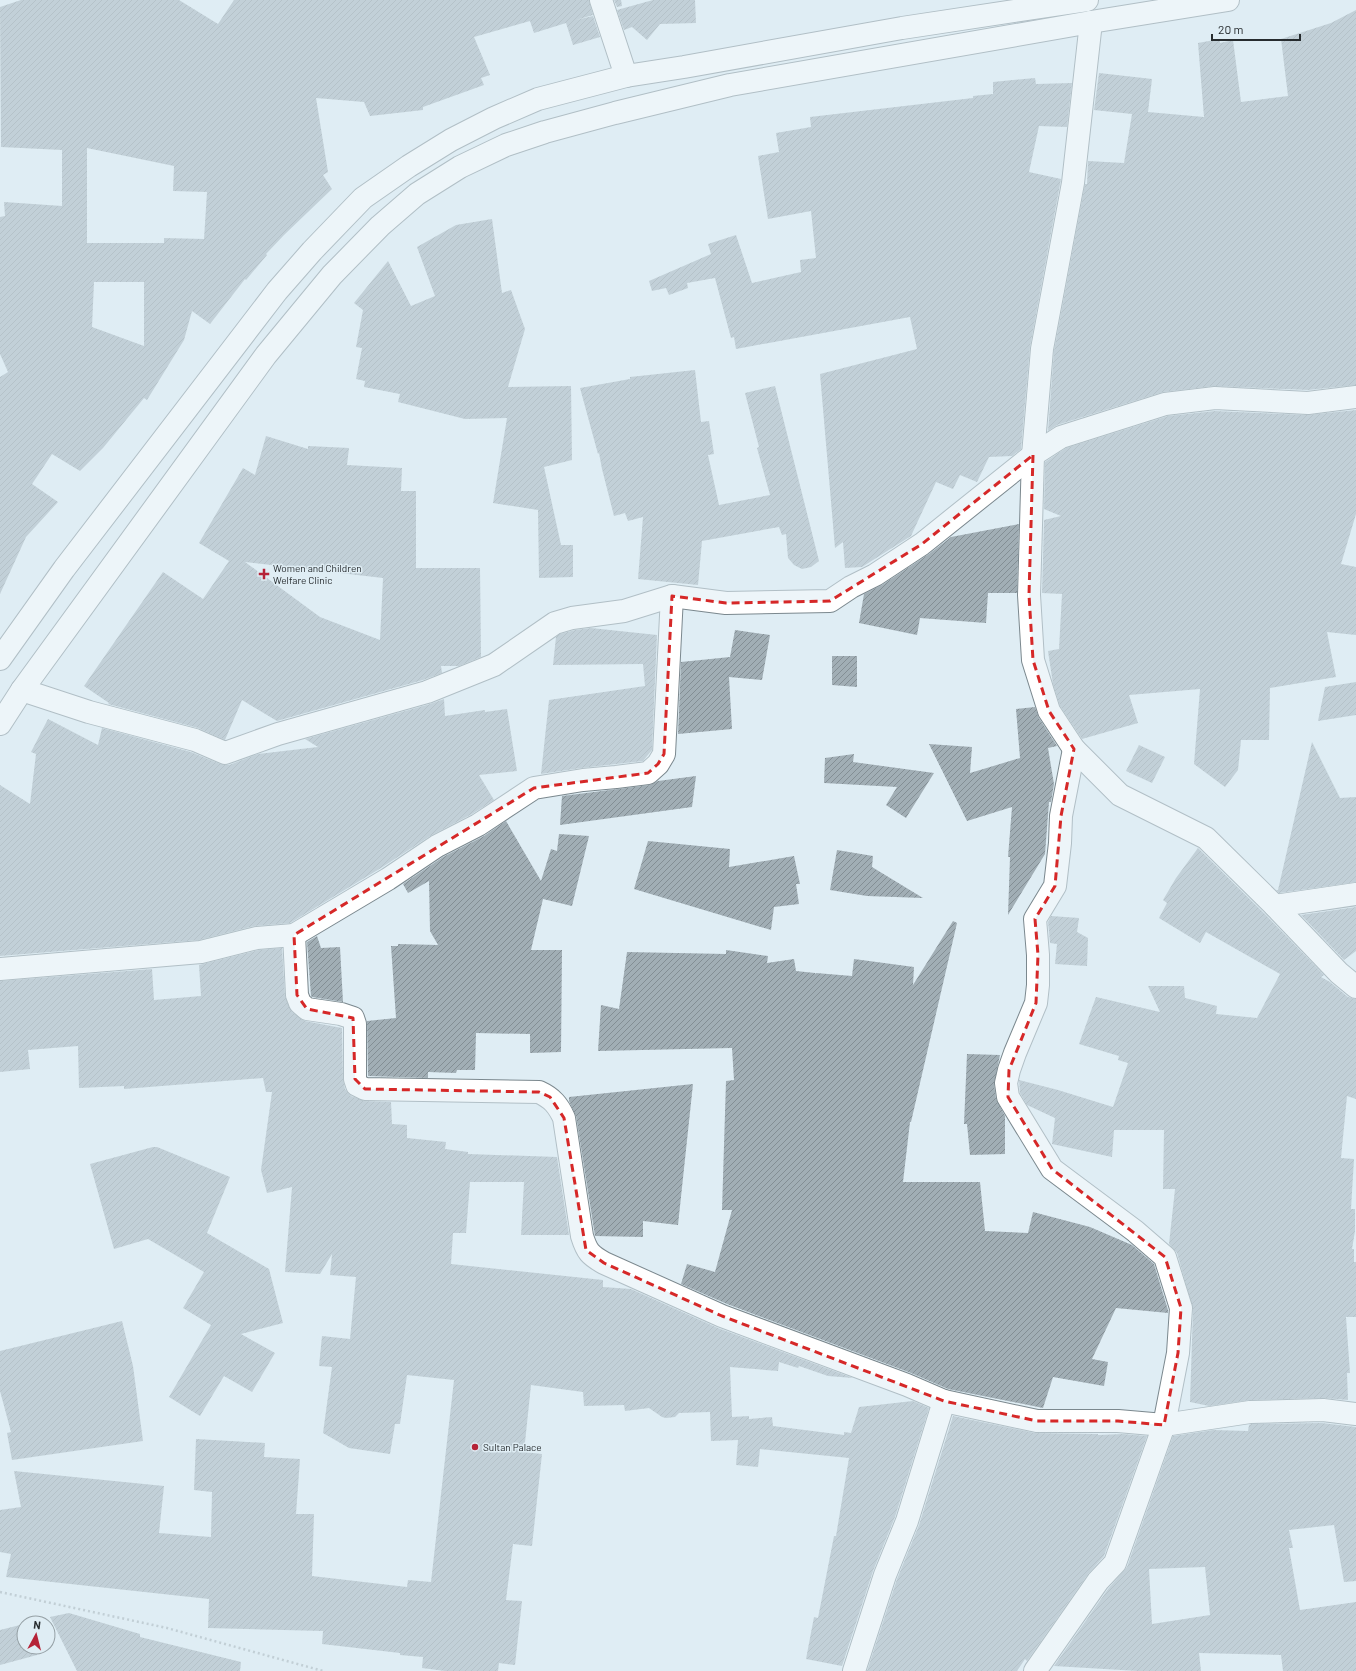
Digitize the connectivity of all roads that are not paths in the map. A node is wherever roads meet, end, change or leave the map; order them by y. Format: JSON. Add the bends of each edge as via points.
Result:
{"nodes":[{"id":1,"x":601,"y":0,"type":"edge"},
{"id":2,"x":1087,"y":0,"type":"edge"},
{"id":3,"x":1228,"y":0,"type":"edge"},
{"id":4,"x":1091,"y":22,"type":"junction"},
{"id":5,"x":626,"y":76,"type":"junction"},
{"id":6,"x":1356,"y":397,"type":"edge"},
{"id":7,"x":1033,"y":455,"type":"junction"},
{"id":8,"x":672,"y":596,"type":"junction"},
{"id":9,"x":0,"y":659,"type":"edge"},
{"id":10,"x":22,"y":690,"type":"junction"},
{"id":11,"x":0,"y":724,"type":"edge"},
{"id":12,"x":1074,"y":749,"type":"junction"},
{"id":13,"x":1356,"y":894,"type":"edge"},
{"id":14,"x":1275,"y":906,"type":"junction"},
{"id":15,"x":294,"y":935,"type":"junction"},
{"id":16,"x":0,"y":970,"type":"edge"},
{"id":17,"x":1356,"y":987,"type":"edge"},
{"id":18,"x":944,"y":1401,"type":"junction"},
{"id":19,"x":1356,"y":1414,"type":"edge"},
{"id":20,"x":1164,"y":1425,"type":"junction"},
{"id":21,"x":854,"y":1671,"type":"edge"},
{"id":22,"x":1035,"y":1671,"type":"edge"}],
"edges":[{"from":1,"to":5,"type":"main road"},
{"from":2,"to":5,"type":"main road","via":[[902,28]]},
{"from":3,"to":4,"type":"main road"},
{"from":4,"to":7,"type":"main road","via":[[1073,183],[1042,349]]},
{"from":4,"to":10,"type":"main road","via":[[730,85],[614,113],[506,145],[460,167],[429,186],[380,226],[332,275],[266,355]]},
{"from":5,"to":9,"type":"main road","via":[[538,99],[494,118],[451,140],[363,198],[312,250],[277,291],[64,569]]},
{"from":6,"to":7,"type":"main road","via":[[1308,403],[1215,398],[1165,404],[1061,437]]},
{"from":7,"to":8,"type":"main road","via":[[922,544],[876,575],[850,587],[830,601],[726,603]]},
{"from":7,"to":12,"type":"main road","via":[[1029,595],[1033,660],[1049,711]]},
{"from":8,"to":10,"type":"main road","via":[[624,611],[572,618],[555,623],[494,666],[427,692],[278,734],[224,753],[195,740],[89,712]]},
{"from":8,"to":15,"type":"main road","via":[[664,754],[658,764],[648,772],[534,788],[478,825],[437,846]]},
{"from":10,"to":11,"type":"main road"},
{"from":12,"to":14,"type":"main road","via":[[1120,795],[1206,838]]},
{"from":12,"to":20,"type":"main road","via":[[1061,816],[1055,886],[1035,919],[1038,956],[1036,1003],[1014,1053],[1006,1083],[1008,1097],[1052,1169],[1135,1231],[1165,1258],[1181,1308],[1178,1352]]},
{"from":13,"to":14,"type":"main road"},
{"from":14,"to":17,"type":"main road","via":[[1339,973]]},
{"from":15,"to":16,"type":"main road","via":[[258,938],[202,952]]},
{"from":15,"to":18,"type":"main road","via":[[297,995],[300,1003],[307,1009],[353,1018],[355,1079],[358,1085],[365,1089],[539,1092],[550,1097],[564,1118],[582,1236],[586,1250],[594,1257],[604,1264],[722,1316]]},
{"from":18,"to":20,"type":"main road","via":[[1036,1421],[1118,1420]]},
{"from":18,"to":21,"type":"main road","via":[[907,1521],[885,1575]]},
{"from":19,"to":20,"type":"main road","via":[[1323,1410],[1250,1412]]},
{"from":20,"to":22,"type":"main road","via":[[1115,1563],[1098,1581]]}]}
